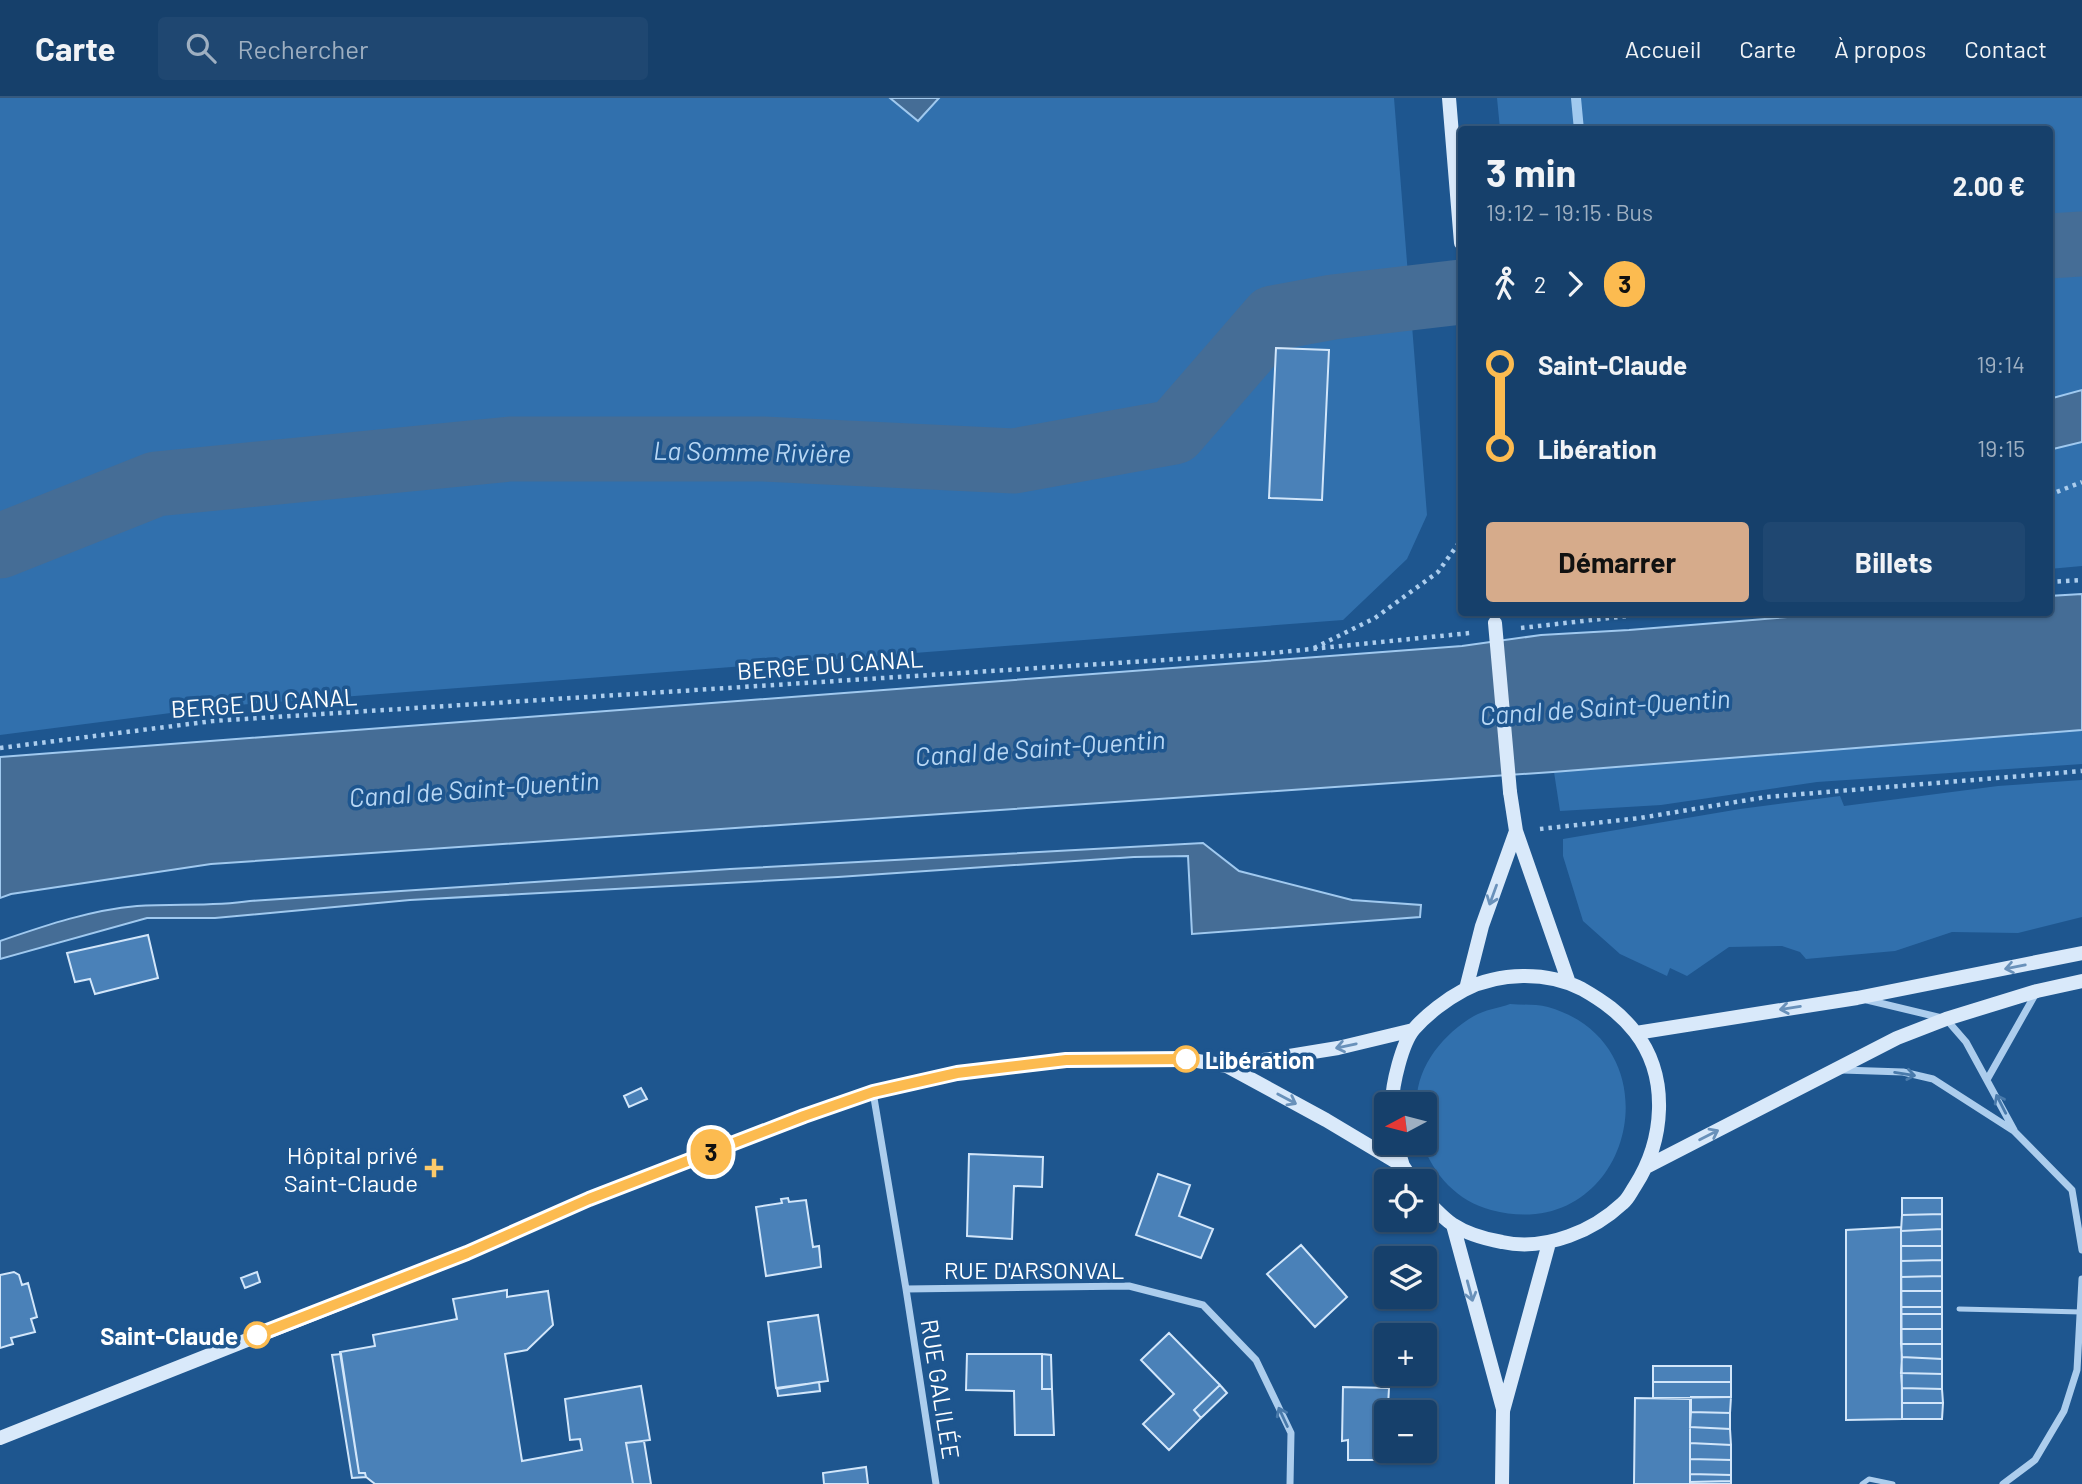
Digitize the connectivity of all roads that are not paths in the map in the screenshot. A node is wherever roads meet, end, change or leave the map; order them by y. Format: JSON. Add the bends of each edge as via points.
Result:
{"nodes":[{"id":1,"x":1449,"y":98,"type":"edge"},
{"id":2,"x":1458,"y":200,"type":"edge"},
{"id":3,"x":1494,"y":618,"type":"edge"},
{"id":4,"x":1516,"y":831,"type":"junction"},
{"id":5,"x":2082,"y":953,"type":"edge"},
{"id":6,"x":2082,"y":981,"type":"edge"},
{"id":7,"x":1569,"y":983,"type":"junction"},
{"id":8,"x":1466,"y":989,"type":"junction"},
{"id":9,"x":2037,"y":991,"type":"junction"},
{"id":10,"x":1857,"y":998,"type":"junction"},
{"id":11,"x":1946,"y":1019,"type":"junction"},
{"id":12,"x":1413,"y":1030,"type":"junction"},
{"id":13,"x":1636,"y":1034,"type":"junction"},
{"id":14,"x":1227,"y":1066,"type":"junction"},
{"id":15,"x":1837,"y":1070,"type":"junction"},
{"id":16,"x":1987,"y":1077,"type":"junction"},
{"id":17,"x":873,"y":1092,"type":"junction"},
{"id":18,"x":1392,"y":1092,"type":"edge"},
{"id":19,"x":2014,"y":1131,"type":"junction"},
{"id":20,"x":1400,"y":1155,"type":"edge"},
{"id":21,"x":1403,"y":1166,"type":"junction"},
{"id":22,"x":1648,"y":1166,"type":"junction"},
{"id":23,"x":1405,"y":1169,"type":"edge"},
{"id":24,"x":2072,"y":1190,"type":"junction"},
{"id":25,"x":2082,"y":1192,"type":"edge"},
{"id":26,"x":1437,"y":1211,"type":"edge"},
{"id":27,"x":1453,"y":1225,"type":"junction"},
{"id":28,"x":1549,"y":1243,"type":"junction"},
{"id":29,"x":2082,"y":1250,"type":"edge"},
{"id":30,"x":2082,"y":1279,"type":"edge"},
{"id":31,"x":906,"y":1289,"type":"junction"},
{"id":32,"x":1959,"y":1309,"type":"dead end"},
{"id":33,"x":2081,"y":1312,"type":"edge"},
{"id":34,"x":1503,"y":1411,"type":"junction"},
{"id":35,"x":0,"y":1438,"type":"edge"},
{"id":36,"x":2005,"y":1483,"type":"edge"},
{"id":37,"x":936,"y":1484,"type":"edge"},
{"id":38,"x":1290,"y":1484,"type":"edge"},
{"id":39,"x":1502,"y":1484,"type":"edge"},
{"id":40,"x":1862,"y":1484,"type":"edge"},
{"id":41,"x":1893,"y":1484,"type":"edge"}],
"edges":[{"from":1,"to":2,"type":"street"},
{"from":3,"to":4,"type":"street","bridge":true},
{"from":4,"to":7,"type":"street"},
{"from":4,"to":8,"type":"street","one_way":true,"via":[[1482,926]]},
{"from":5,"to":10,"type":"street","one_way":true},
{"from":6,"to":9,"type":"street"},
{"from":7,"to":8,"type":"street","via":[[1534,976],[1499,978]]},
{"from":7,"to":13,"type":"street","via":[[1606,1003]]},
{"from":8,"to":12,"type":"street"},
{"from":9,"to":11,"type":"street"},
{"from":9,"to":16,"type":"street"},
{"from":10,"to":11,"type":"street"},
{"from":10,"to":13,"type":"street","one_way":true},
{"from":11,"to":15,"type":"street","via":[[1897,1038]]},
{"from":11,"to":16,"type":"street"},
{"from":12,"to":14,"type":"street","one_way":true},
{"from":12,"to":18,"type":"street"},
{"from":13,"to":22,"type":"street","via":[[1652,1064],[1659,1098],[1658,1133]]},
{"from":14,"to":17,"type":"street","via":[[1186,1059],[1066,1060],[957,1073]]},
{"from":14,"to":21,"type":"street","one_way":true},
{"from":15,"to":19,"type":"street","one_way":true,"via":[[1933,1079]]},
{"from":22,"to":15,"type":"street","one_way":true},
{"from":19,"to":16,"type":"street","one_way":true},
{"from":17,"to":31,"type":"street","name":"RUE GALILÉE"},
{"from":17,"to":35,"type":"street","via":[[589,1199],[467,1253]]},
{"from":19,"to":24,"type":"street"},
{"from":20,"to":21,"type":"street"},
{"from":21,"to":23,"type":"street"},
{"from":22,"to":28,"type":"street","via":[[1624,1202],[1590,1229]]},
{"from":24,"to":25,"type":"street"},
{"from":24,"to":29,"type":"street"},
{"from":26,"to":27,"type":"street"},
{"from":27,"to":28,"type":"street","via":[[1484,1239],[1516,1245]]},
{"from":27,"to":34,"type":"street","one_way":true},
{"from":28,"to":34,"type":"street"},
{"from":30,"to":33,"type":"street"},
{"from":31,"to":37,"type":"street","name":"RUE GALILÉE"},
{"from":38,"to":31,"type":"street","name":"RUE D'ARSONVAL","one_way":true,"via":[[1291,1433],[1256,1360],[1203,1306],[1129,1286]]},
{"from":32,"to":33,"type":"lane"},
{"from":33,"to":36,"type":"street","via":[[2077,1370],[2064,1410],[2035,1460]]},
{"from":34,"to":39,"type":"street"},
{"from":40,"to":41,"type":"lane","via":[[1869,1479]]}]}
